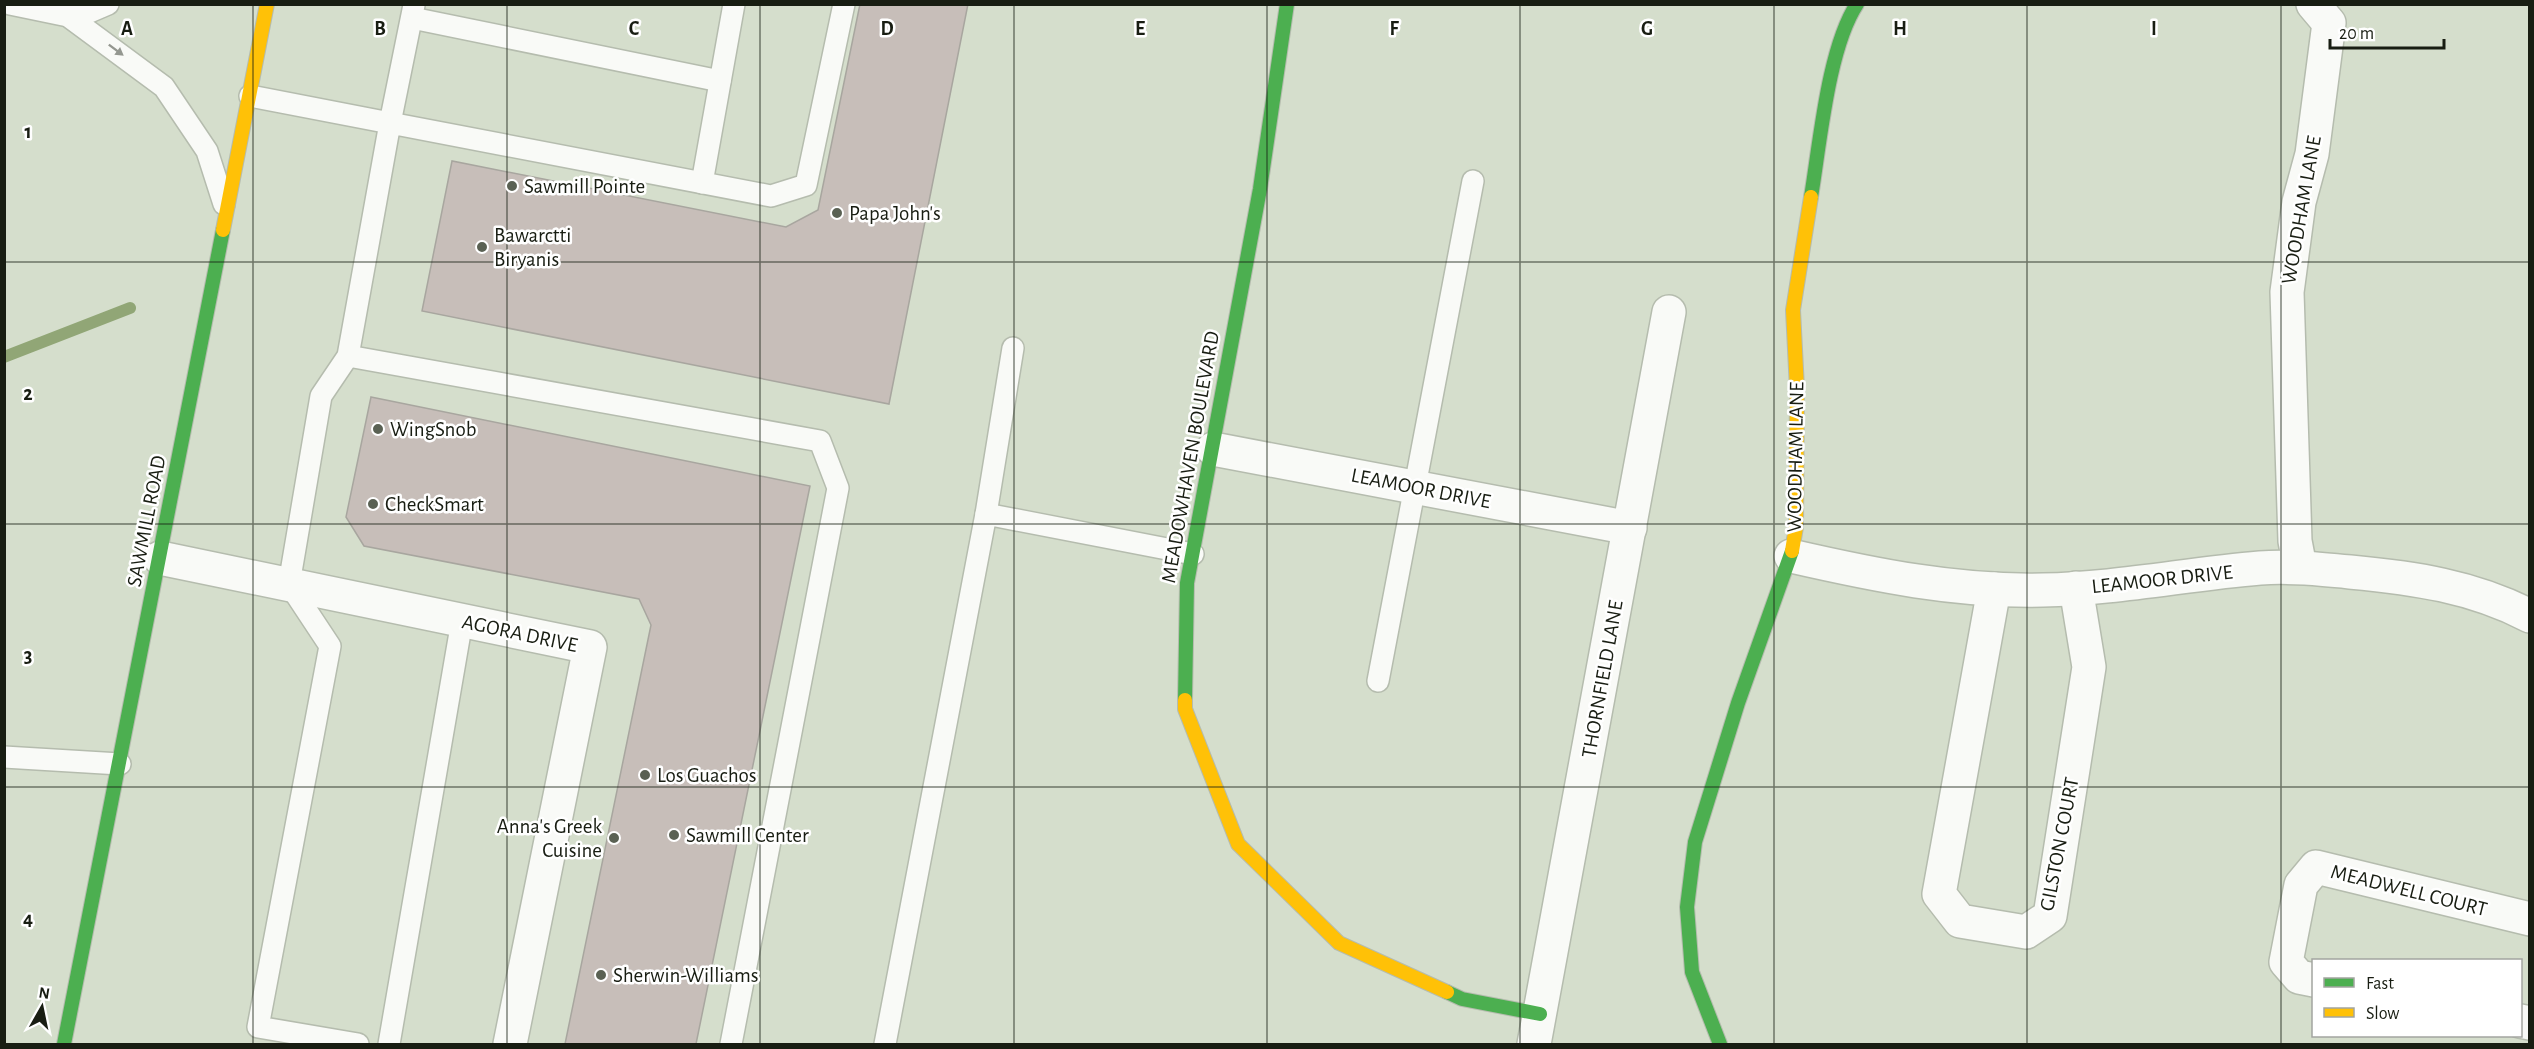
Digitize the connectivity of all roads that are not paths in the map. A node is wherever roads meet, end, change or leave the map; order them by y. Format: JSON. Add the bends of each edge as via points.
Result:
{"nodes":[{"id":1,"x":10,"y":4,"type":"edge"},
{"id":2,"x":108,"y":4,"type":"edge"},
{"id":3,"x":267,"y":4,"type":"edge"},
{"id":4,"x":734,"y":4,"type":"edge"},
{"id":5,"x":844,"y":4,"type":"edge"},
{"id":6,"x":1287,"y":4,"type":"edge"},
{"id":7,"x":1857,"y":4,"type":"edge"},
{"id":8,"x":2313,"y":4,"type":"edge"},
{"id":9,"x":413,"y":11,"type":"edge"},
{"id":10,"x":68,"y":16,"type":"junction"},
{"id":11,"x":720,"y":81,"type":"junction"},
{"id":12,"x":250,"y":96,"type":"junction"},
{"id":13,"x":390,"y":123,"type":"junction"},
{"id":14,"x":1473,"y":182,"type":"dead end"},
{"id":15,"x":702,"y":183,"type":"junction"},
{"id":16,"x":227,"y":212,"type":"junction"},
{"id":17,"x":1669,"y":312,"type":"dead end"},
{"id":18,"x":1013,"y":348,"type":"dead end"},
{"id":19,"x":348,"y":356,"type":"junction"},
{"id":20,"x":1212,"y":448,"type":"junction"},
{"id":21,"x":1414,"y":487,"type":"junction"},
{"id":22,"x":986,"y":514,"type":"junction"},
{"id":23,"x":1630,"y":528,"type":"junction"},
{"id":24,"x":1193,"y":554,"type":"junction"},
{"id":25,"x":1791,"y":556,"type":"junction"},
{"id":26,"x":160,"y":558,"type":"junction"},
{"id":27,"x":2300,"y":567,"type":"junction"},
{"id":28,"x":289,"y":584,"type":"junction"},
{"id":29,"x":2076,"y":588,"type":"junction"},
{"id":30,"x":1994,"y":589,"type":"junction"},
{"id":31,"x":2529,"y":616,"type":"edge"},
{"id":32,"x":462,"y":621,"type":"junction"},
{"id":33,"x":1378,"y":681,"type":"dead end"},
{"id":34,"x":4,"y":758,"type":"edge"},
{"id":35,"x":120,"y":764,"type":"junction"},
{"id":36,"x":2529,"y":919,"type":"edge"},
{"id":37,"x":2312,"y":980,"type":"edge"},
{"id":38,"x":1537,"y":1029,"type":"edge"},
{"id":39,"x":64,"y":1044,"type":"edge"},
{"id":40,"x":357,"y":1044,"type":"edge"},
{"id":41,"x":389,"y":1044,"type":"edge"},
{"id":42,"x":510,"y":1044,"type":"edge"},
{"id":43,"x":731,"y":1044,"type":"edge"},
{"id":44,"x":885,"y":1044,"type":"edge"},
{"id":45,"x":1720,"y":1044,"type":"edge"}],
"edges":[{"from":1,"to":10,"type":"lane"},
{"from":2,"to":10,"type":"lane"},
{"from":3,"to":12,"type":"street","name":"SAWMILL ROAD"},
{"from":4,"to":11,"type":"lane"},
{"from":5,"to":15,"type":"lane","via":[[806,184],[771,196]]},
{"from":6,"to":20,"type":"street","name":"MEADOWHAVEN BOULEVARD","via":[[1260,189]]},
{"from":7,"to":25,"type":"street","name":"WOODHAM LANE","via":[[1848,18],[1830,84],[1793,310],[1797,516]]},
{"from":8,"to":27,"type":"street","name":"WOODHAM LANE","via":[[2329,23],[2312,154],[2300,202],[2287,292],[2295,541]]},
{"from":9,"to":11,"type":"lane"},
{"from":9,"to":13,"type":"lane"},
{"from":10,"to":16,"type":"lane","one_way":true,"via":[[164,87],[207,151]]},
{"from":11,"to":15,"type":"lane"},
{"from":12,"to":13,"type":"lane"},
{"from":12,"to":16,"type":"street","name":"SAWMILL ROAD"},
{"from":13,"to":15,"type":"lane"},
{"from":13,"to":19,"type":"lane"},
{"from":14,"to":21,"type":"lane"},
{"from":16,"to":26,"type":"street","name":"SAWMILL ROAD"},
{"from":17,"to":23,"type":"street","name":"THORNFIELD LANE"},
{"from":18,"to":22,"type":"lane"},
{"from":19,"to":28,"type":"lane","via":[[321,396]]},
{"from":19,"to":43,"type":"lane","via":[[820,441],[838,488]]},
{"from":20,"to":21,"type":"street","name":"LEAMOOR DRIVE"},
{"from":20,"to":24,"type":"street","name":"MEADOWHAVEN BOULEVARD"},
{"from":21,"to":23,"type":"street","name":"LEAMOOR DRIVE"},
{"from":21,"to":33,"type":"lane"},
{"from":22,"to":24,"type":"lane"},
{"from":22,"to":44,"type":"lane"},
{"from":23,"to":38,"type":"street","name":"THORNFIELD LANE"},
{"from":24,"to":38,"type":"street","name":"MEADOWHAVEN BOULEVARD","via":[[1187,583],[1185,709],[1238,843],[1339,943]]},
{"from":25,"to":30,"type":"street","name":"LEAMOOR DRIVE","via":[[1875,575]]},
{"from":25,"to":45,"type":"street","name":"WOODHAM LANE","via":[[1738,703],[1695,842],[1687,907],[1692,972]]},
{"from":26,"to":28,"type":"street","name":"AGORA DRIVE"},
{"from":26,"to":35,"type":"street","name":"SAWMILL ROAD"},
{"from":27,"to":29,"type":"street","name":"LEAMOOR DRIVE"},
{"from":27,"to":31,"type":"street","name":"LEAMOOR DRIVE","via":[[2419,579],[2500,601]]},
{"from":28,"to":32,"type":"street","name":"AGORA DRIVE"},
{"from":28,"to":40,"type":"lane","via":[[330,646],[258,1027]]},
{"from":29,"to":30,"type":"street","name":"LEAMOOR DRIVE"},
{"from":29,"to":30,"type":"street","name":"GILSTON COURT","via":[[2089,667],[2050,916],[2026,933],[1960,921],[1939,894]]},
{"from":32,"to":41,"type":"lane"},
{"from":32,"to":42,"type":"street","name":"AGORA DRIVE","via":[[590,648]]},
{"from":34,"to":35,"type":"lane"},
{"from":35,"to":39,"type":"street","name":"SAWMILL ROAD"},
{"from":36,"to":37,"type":"street","name":"MEADWELL COURT","via":[[2316,867],[2301,885],[2286,962],[2299,977]]}]}
